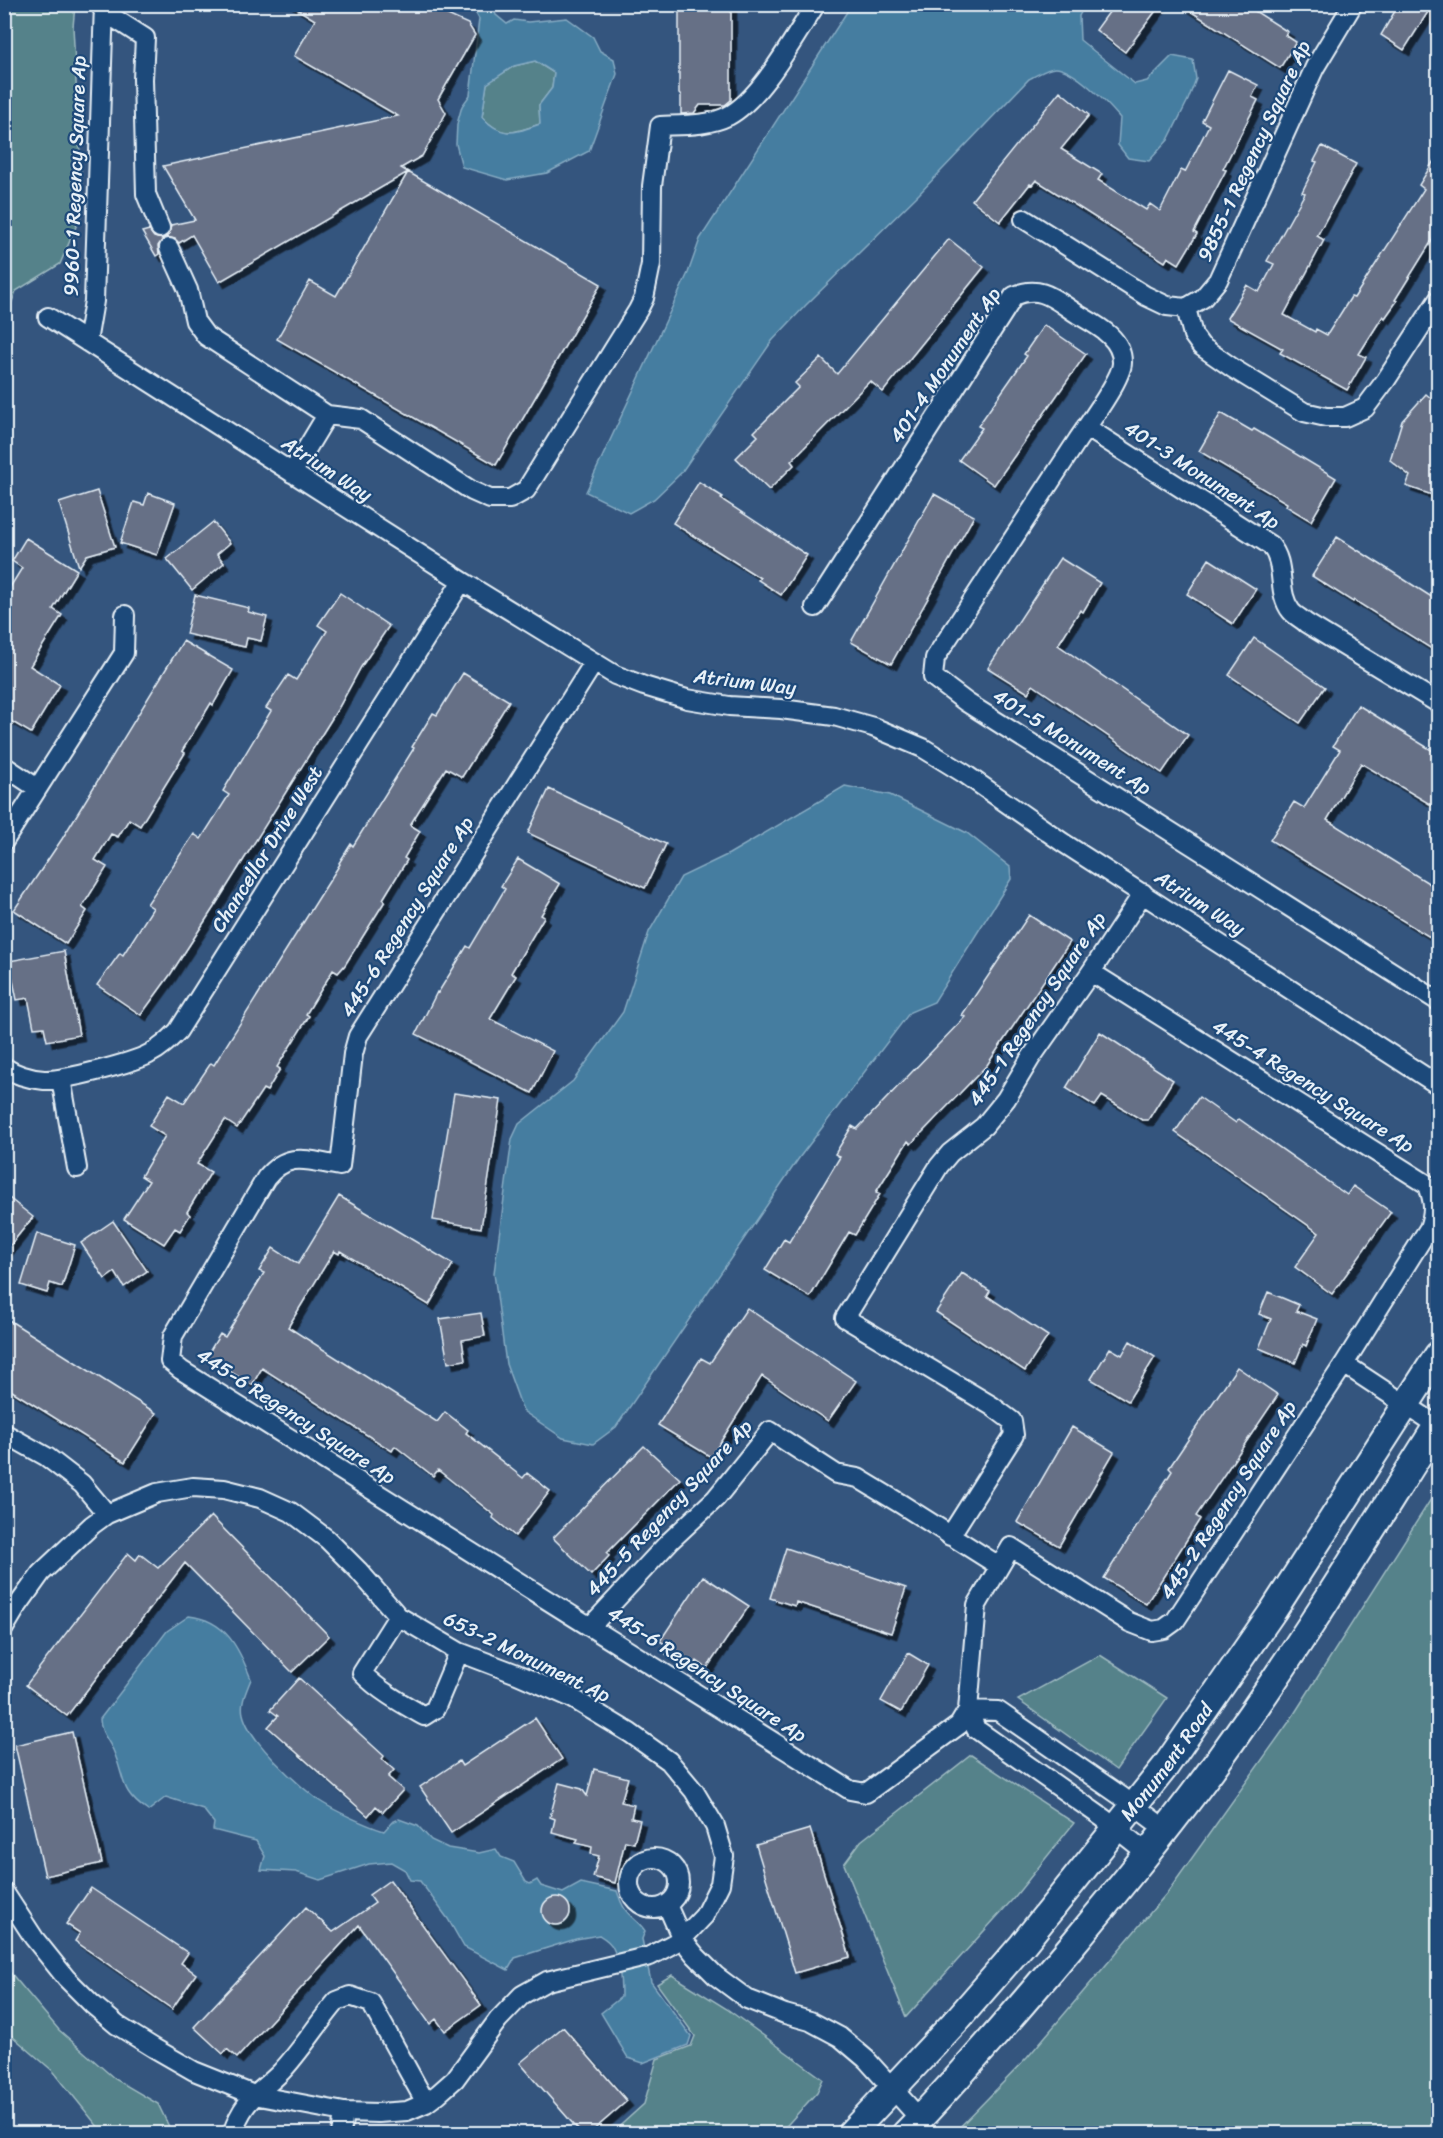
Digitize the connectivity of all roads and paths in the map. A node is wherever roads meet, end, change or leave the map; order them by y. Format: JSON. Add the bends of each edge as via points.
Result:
{"nodes":[{"id":1,"x":816,"y":4,"type":"edge"},
{"id":2,"x":1349,"y":6,"type":"edge"},
{"id":3,"x":104,"y":8,"type":"edge"},
{"id":4,"x":1024,"y":219,"type":"dead end"},
{"id":5,"x":160,"y":228,"type":"dead end"},
{"id":6,"x":169,"y":248,"type":"dead end"},
{"id":7,"x":1438,"y":300,"type":"edge"},
{"id":8,"x":1186,"y":308,"type":"junction"},
{"id":9,"x":48,"y":317,"type":"dead end"},
{"id":10,"x":87,"y":342,"type":"junction"},
{"id":11,"x":327,"y":415,"type":"junction"},
{"id":12,"x":1086,"y":427,"type":"junction"},
{"id":13,"x":292,"y":473,"type":"junction"},
{"id":14,"x":462,"y":581,"type":"junction"},
{"id":15,"x":815,"y":607,"type":"dead end"},
{"id":16,"x":125,"y":615,"type":"dead end"},
{"id":17,"x":593,"y":664,"type":"junction"},
{"id":18,"x":1438,"y":703,"type":"edge"},
{"id":19,"x":4,"y":766,"type":"edge"},
{"id":20,"x":37,"y":788,"type":"junction"},
{"id":21,"x":4,"y":842,"type":"edge"},
{"id":22,"x":1143,"y":893,"type":"junction"},
{"id":23,"x":1091,"y":972,"type":"junction"},
{"id":24,"x":1438,"y":1000,"type":"edge"},
{"id":25,"x":4,"y":1067,"type":"edge"},
{"id":26,"x":61,"y":1078,"type":"junction"},
{"id":27,"x":1438,"y":1085,"type":"edge"},
{"id":28,"x":77,"y":1168,"type":"dead end"},
{"id":29,"x":1438,"y":1355,"type":"edge"},
{"id":30,"x":1344,"y":1364,"type":"junction"},
{"id":31,"x":1406,"y":1405,"type":"junction"},
{"id":32,"x":1438,"y":1425,"type":"edge"},
{"id":33,"x":4,"y":1433,"type":"edge"},
{"id":34,"x":107,"y":1514,"type":"junction"},
{"id":35,"x":950,"y":1536,"type":"junction"},
{"id":36,"x":999,"y":1566,"type":"junction"},
{"id":37,"x":10,"y":1605,"type":"edge"},
{"id":38,"x":398,"y":1616,"type":"junction"},
{"id":39,"x":591,"y":1626,"type":"junction"},
{"id":40,"x":4,"y":1628,"type":"edge"},
{"id":41,"x":459,"y":1652,"type":"junction"},
{"id":42,"x":968,"y":1710,"type":"junction"},
{"id":43,"x":1056,"y":1751,"type":"junction"},
{"id":44,"x":1040,"y":1774,"type":"junction"},
{"id":45,"x":1134,"y":1806,"type":"junction"},
{"id":46,"x":1117,"y":1829,"type":"junction"},
{"id":47,"x":1166,"y":1829,"type":"junction"},
{"id":48,"x":1147,"y":1853,"type":"junction"},
{"id":49,"x":4,"y":1892,"type":"edge"},
{"id":50,"x":667,"y":1905,"type":"dead end"},
{"id":51,"x":682,"y":1939,"type":"junction"},
{"id":52,"x":894,"y":2089,"type":"junction"},
{"id":53,"x":254,"y":2095,"type":"junction"},
{"id":54,"x":426,"y":2103,"type":"junction"},
{"id":55,"x":344,"y":2112,"type":"junction"},
{"id":56,"x":912,"y":2126,"type":"edge"},
{"id":57,"x":232,"y":2133,"type":"edge"},
{"id":58,"x":341,"y":2133,"type":"edge"},
{"id":59,"x":850,"y":2133,"type":"edge"}],
"edges":[{"from":1,"to":11,"type":"street","via":[[744,106],[726,117],[660,126],[652,186],[651,264],[644,298],[526,490],[510,499],[490,499],[361,418]]},
{"from":2,"to":8,"type":"street","name":"9855-1 Regency Square Ap","via":[[1315,67],[1218,280],[1203,298]]},
{"from":3,"to":5,"type":"street","name":"9960-1 Regency Square Ap","via":[[146,38],[146,194]]},
{"from":3,"to":10,"type":"street","name":"9960-1 Regency Square Ap","via":[[94,301]]},
{"from":4,"to":8,"type":"street","via":[[1146,296],[1167,306]]},
{"from":6,"to":11,"type":"street","via":[[188,290],[195,321],[206,336]]},
{"from":7,"to":8,"type":"street","via":[[1365,408],[1345,417],[1305,412],[1201,346],[1193,334]]},
{"from":9,"to":10,"type":"street","name":"Atrium Way"},
{"from":10,"to":13,"type":"street","name":"Atrium Way"},
{"from":11,"to":13,"type":"street"},
{"from":12,"to":15,"type":"street","name":"401-4 Monument Ap","via":[[1123,366],[1122,351],[1112,336],[1041,292],[1026,291],[1014,296]]},
{"from":12,"to":18,"type":"street","name":"401-3 Monument Ap","via":[[1270,545],[1278,554],[1284,594],[1291,611]]},
{"from":12,"to":24,"type":"street","name":"401-5 Monument Ap","via":[[935,658],[933,677],[976,709]]},
{"from":13,"to":14,"type":"street","name":"Atrium Way"},
{"from":14,"to":17,"type":"street","name":"Atrium Way"},
{"from":14,"to":26,"type":"street","name":"Chancellor Drive West","via":[[178,1031],[148,1055]]},
{"from":16,"to":20,"type":"street","via":[[124,652]]},
{"from":17,"to":22,"type":"street","name":"Atrium Way","via":[[634,683],[687,699],[834,716],[873,727],[923,748]]},
{"from":17,"to":39,"type":"street","name":"445-6 Regency Square Ap","via":[[358,1036],[340,1166],[291,1159],[276,1166],[173,1336],[170,1361]]},
{"from":19,"to":20,"type":"street"},
{"from":20,"to":21,"type":"street"},
{"from":22,"to":23,"type":"street","name":"445-1 Regency Square Ap"},
{"from":22,"to":27,"type":"street","name":"Atrium Way"},
{"from":23,"to":30,"type":"street","name":"445-4 Regency Square Ap","via":[[1428,1185],[1434,1212],[1430,1228]]},
{"from":23,"to":35,"type":"street","name":"445-1 Regency Square Ap","via":[[1006,1099],[984,1126],[939,1166],[845,1318],[1012,1421],[1014,1435]]},
{"from":25,"to":26,"type":"street","name":"Chancellor Drive West","via":[[25,1077]]},
{"from":26,"to":28,"type":"street"},
{"from":29,"to":31,"type":"main road","name":"Monument Road"},
{"from":30,"to":31,"type":"street"},
{"from":30,"to":36,"type":"street","name":"445-2 Regency Square Ap","via":[[1175,1621],[1164,1629],[1152,1631],[1129,1622],[1011,1546]]},
{"from":31,"to":32,"type":"street"},
{"from":31,"to":45,"type":"main road","name":"Monument Road","via":[[1215,1698]]},
{"from":32,"to":47,"type":"main road","name":"Monument Road","via":[[1303,1638]]},
{"from":33,"to":34,"type":"street","via":[[47,1457],[82,1484]]},
{"from":34,"to":37,"type":"street","name":"653-2 Monument Ap"},
{"from":34,"to":38,"type":"street","name":"653-2 Monument Ap","via":[[157,1493],[193,1487],[224,1489],[260,1498],[291,1512],[327,1539]]},
{"from":35,"to":36,"type":"street","name":"445-5 Regency Square Ap"},
{"from":35,"to":39,"type":"street","name":"445-5 Regency Square Ap","via":[[858,1478],[836,1474],[770,1431],[716,1498]]},
{"from":36,"to":42,"type":"street","via":[[977,1605]]},
{"from":37,"to":40,"type":"street","name":"653-2 Monument Ap"},
{"from":38,"to":41,"type":"street","name":"653-2 Monument Ap"},
{"from":38,"to":41,"type":"street","via":[[362,1673],[413,1710],[424,1716],[435,1709]]},
{"from":39,"to":42,"type":"street","name":"445-6 Regency Square Ap","via":[[850,1790],[866,1793],[959,1725]]},
{"from":41,"to":51,"type":"street","name":"653-2 Monument Ap","via":[[572,1698],[669,1761],[694,1791],[715,1826],[724,1856],[720,1884],[704,1916]]},
{"from":42,"to":43,"type":"street","via":[[998,1711]]},
{"from":42,"to":44,"type":"street","via":[[976,1729]]},
{"from":43,"to":44,"type":"street"},
{"from":43,"to":45,"type":"street"},
{"from":44,"to":46,"type":"street"},
{"from":45,"to":46,"type":"main road","name":"Monument Road"},
{"from":45,"to":47,"type":"street"},
{"from":46,"to":48,"type":"street"},
{"from":46,"to":52,"type":"main road","name":"Monument Road","via":[[1023,1944]]},
{"from":47,"to":48,"type":"main road","name":"Monument Road"},
{"from":48,"to":56,"type":"main road","name":"Monument Road","via":[[1006,2023]]},
{"from":49,"to":53,"type":"street","via":[[66,1978],[117,2025],[194,2071]]},
{"from":50,"to":51,"type":"street"},
{"from":51,"to":52,"type":"street","via":[[716,1976],[747,1999],[810,2021],[840,2037]]},
{"from":51,"to":54,"type":"street","name":"653-2 Monument Ap","via":[[650,1956],[547,1981],[522,1995],[498,2020],[456,2079]]},
{"from":52,"to":56,"type":"street"},
{"from":52,"to":59,"type":"main road","name":"Monument Road"},
{"from":53,"to":54,"type":"street","via":[[281,2071],[336,2001],[351,1996],[371,2002]]},
{"from":53,"to":55,"type":"street"},
{"from":53,"to":57,"type":"street","via":[[239,2113]]},
{"from":54,"to":55,"type":"street","via":[[407,2111]]},
{"from":55,"to":58,"type":"street"}]}
